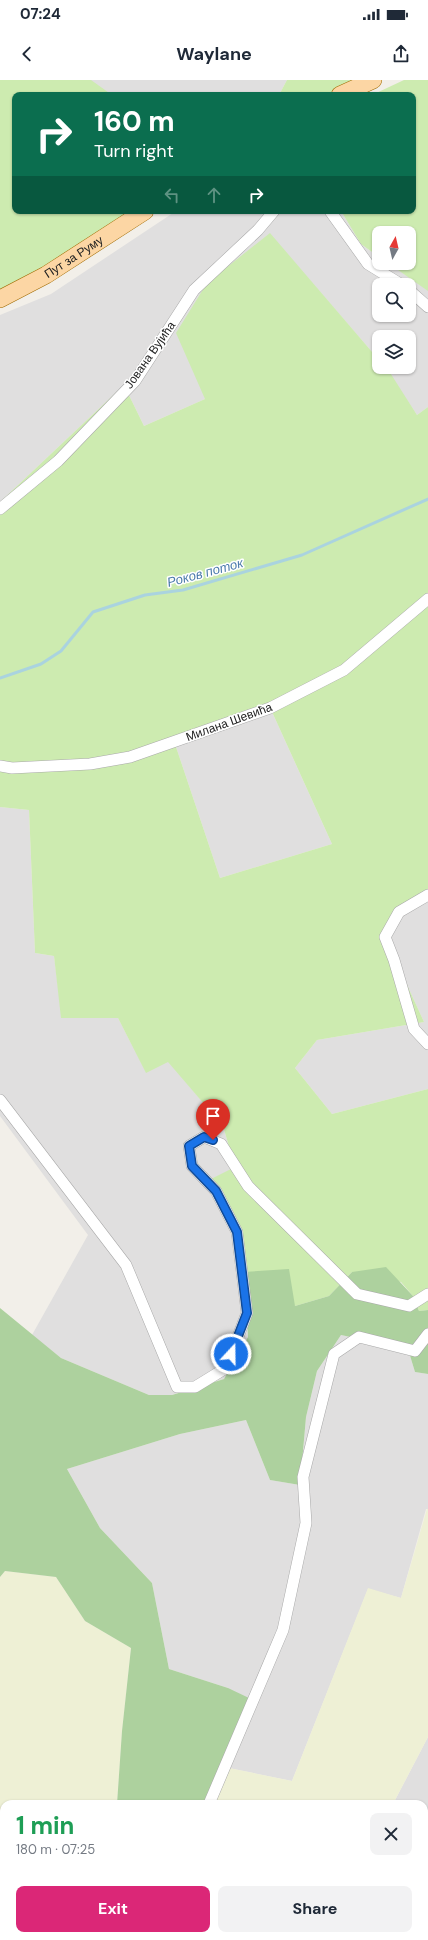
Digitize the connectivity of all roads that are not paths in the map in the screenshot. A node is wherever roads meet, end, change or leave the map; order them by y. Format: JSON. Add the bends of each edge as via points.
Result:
{"nodes":[{"id":1,"x":373,"y":80,"type":"edge"},
{"id":2,"x":347,"y":92,"type":"edge"},
{"id":3,"x":139,"y":214,"type":"edge"},
{"id":4,"x":271,"y":214,"type":"edge"},
{"id":5,"x":332,"y":214,"type":"edge"},
{"id":6,"x":391,"y":278,"type":"edge"},
{"id":7,"x":416,"y":297,"type":"edge"},
{"id":8,"x":0,"y":299,"type":"edge"},
{"id":9,"x":428,"y":308,"type":"edge"},
{"id":10,"x":0,"y":509,"type":"edge"},
{"id":11,"x":428,"y":599,"type":"edge"},
{"id":12,"x":0,"y":766,"type":"edge"},
{"id":13,"x":428,"y":895,"type":"edge"},
{"id":14,"x":428,"y":1044,"type":"edge"},
{"id":15,"x":0,"y":1100,"type":"edge"},
{"id":16,"x":428,"y":1294,"type":"edge"},
{"id":17,"x":428,"y":1334,"type":"edge"},
{"id":18,"x":211,"y":1800,"type":"edge"}],
"edges":[{"from":1,"to":2,"type":"main road"},
{"from":3,"to":8,"type":"main road","name":"Пут за Руму","via":[[46,275]]},
{"from":4,"to":10,"type":"street","name":"Јована Вујића","via":[[194,290],[135,381],[58,461]]},
{"from":5,"to":6,"type":"street","via":[[368,264]]},
{"from":7,"to":9,"type":"street"},
{"from":11,"to":12,"type":"street","name":"Милана Шевића","via":[[344,670],[270,708],[130,757],[90,764],[12,768]]},
{"from":13,"to":14,"type":"street","via":[[399,912],[385,937],[414,1029]]},
{"from":15,"to":16,"type":"street","via":[[126,1265],[177,1387],[195,1387],[226,1368],[247,1313],[237,1232],[216,1191],[192,1166],[189,1146],[204,1137],[221,1144],[248,1186],[357,1294],[409,1306]]},
{"from":17,"to":18,"type":"street","via":[[415,1351],[359,1338],[334,1354],[303,1477],[306,1523],[283,1630]]}]}
